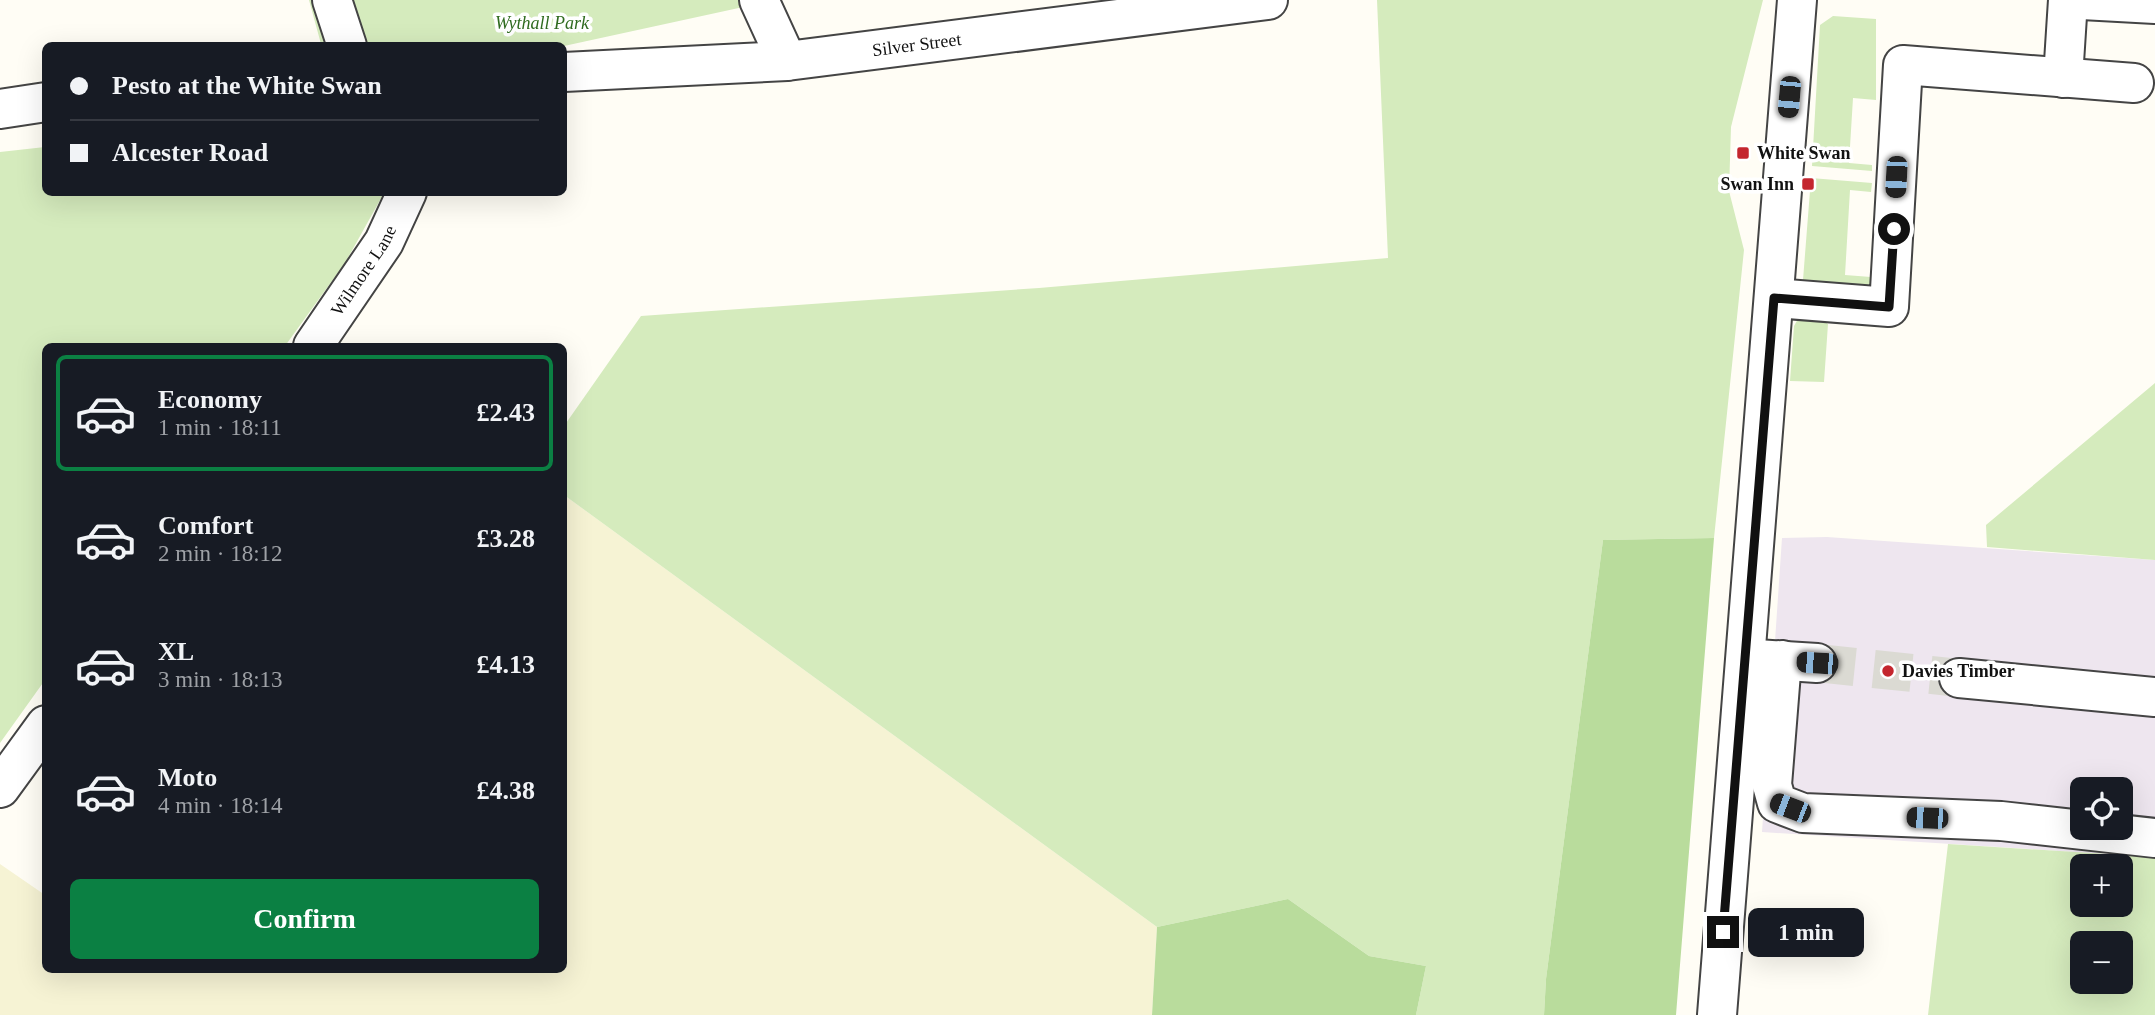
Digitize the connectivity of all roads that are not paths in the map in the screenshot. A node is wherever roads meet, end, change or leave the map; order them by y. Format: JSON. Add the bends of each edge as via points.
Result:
{"nodes":[{"id":1,"x":332,"y":0,"type":"edge"},
{"id":2,"x":759,"y":0,"type":"edge"},
{"id":3,"x":1268,"y":0,"type":"edge"},
{"id":4,"x":1797,"y":0,"type":"edge"},
{"id":5,"x":2068,"y":0,"type":"edge"},
{"id":6,"x":2082,"y":0,"type":"edge"},
{"id":7,"x":2155,"y":4,"type":"edge"},
{"id":8,"x":346,"y":42,"type":"edge"},
{"id":9,"x":787,"y":61,"type":"junction"},
{"id":10,"x":567,"y":72,"type":"edge"},
{"id":11,"x":2063,"y":78,"type":"junction"},
{"id":12,"x":2134,"y":83,"type":"dead end"},
{"id":13,"x":42,"y":103,"type":"edge"},
{"id":14,"x":0,"y":109,"type":"edge"},
{"id":15,"x":405,"y":196,"type":"edge"},
{"id":16,"x":1774,"y":298,"type":"junction"},
{"id":17,"x":315,"y":343,"type":"edge"},
{"id":18,"x":1744,"y":658,"type":"junction"},
{"id":19,"x":1959,"y":678,"type":"tunnel mouth"},
{"id":20,"x":2155,"y":697,"type":"edge"},
{"id":21,"x":42,"y":730,"type":"edge"},
{"id":22,"x":0,"y":788,"type":"edge"},
{"id":23,"x":2155,"y":838,"type":"edge"},
{"id":24,"x":1717,"y":1015,"type":"edge"}],
"edges":[{"from":1,"to":8,"type":"street"},
{"from":2,"to":9,"type":"street"},
{"from":3,"to":9,"type":"street","name":"Silver Street"},
{"from":4,"to":16,"type":"street"},
{"from":5,"to":11,"type":"street"},
{"from":6,"to":7,"type":"street"},
{"from":9,"to":10,"type":"street","name":"Silver Street"},
{"from":11,"to":12,"type":"street"},
{"from":11,"to":16,"type":"street","via":[[1903,65],[1889,307]]},
{"from":13,"to":14,"type":"street"},
{"from":15,"to":17,"type":"street","name":"Wilmore Lane","via":[[384,242]]},
{"from":16,"to":18,"type":"street"},
{"from":18,"to":23,"type":"street","via":[[1800,662],[1772,785],[1777,803],[1803,813],[2001,821]]},
{"from":18,"to":24,"type":"street"},
{"from":19,"to":20,"type":"street"},
{"from":21,"to":22,"type":"street"}]}
